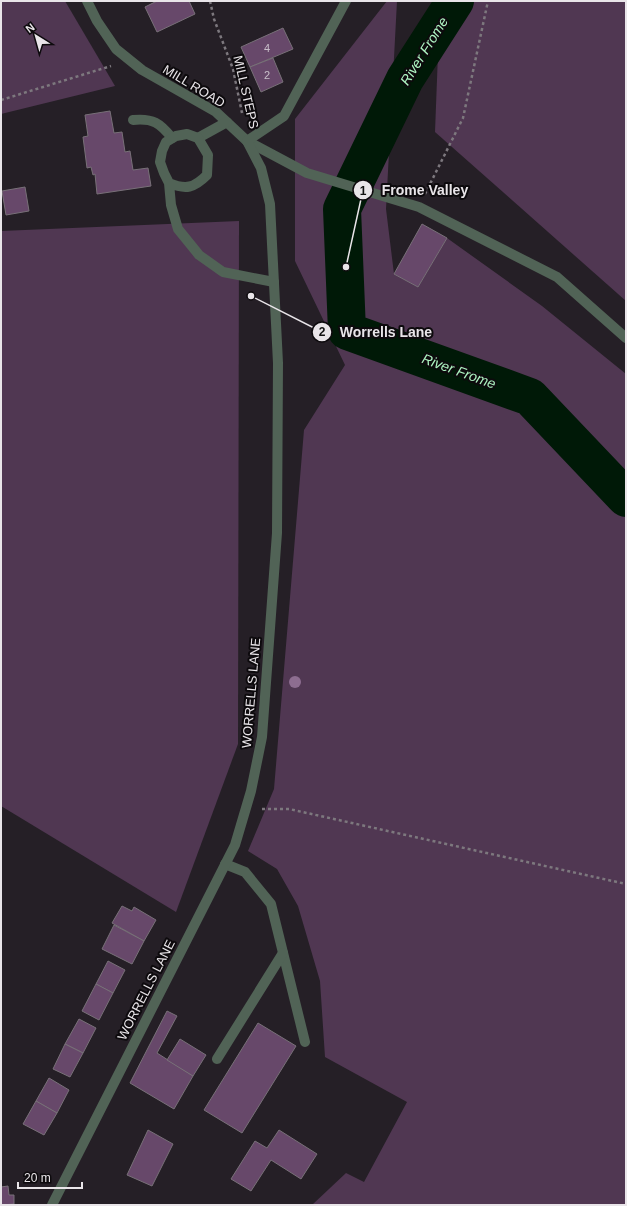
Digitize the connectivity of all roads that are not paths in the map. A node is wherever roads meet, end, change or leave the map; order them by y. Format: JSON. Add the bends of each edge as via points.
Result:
{"nodes":[{"id":1,"x":87,"y":1,"type":"edge"},
{"id":2,"x":346,"y":1,"type":"edge"},
{"id":3,"x":133,"y":120,"type":"dead end"},
{"id":4,"x":227,"y":122,"type":"junction"},
{"id":5,"x":172,"y":138,"type":"junction"},
{"id":6,"x":198,"y":138,"type":"junction"},
{"id":7,"x":247,"y":141,"type":"junction"},
{"id":8,"x":169,"y":183,"type":"junction"},
{"id":9,"x":274,"y":282,"type":"junction"},
{"id":10,"x":626,"y":338,"type":"edge"},
{"id":11,"x":225,"y":864,"type":"junction"},
{"id":12,"x":283,"y":953,"type":"junction"},
{"id":13,"x":305,"y":1042,"type":"dead end"},
{"id":14,"x":217,"y":1059,"type":"dead end"},
{"id":15,"x":52,"y":1205,"type":"edge"}],
"edges":[{"from":1,"to":4,"type":"street","name":"MILL ROAD","via":[[116,49],[142,70],[216,112]]},
{"from":2,"to":7,"type":"street","via":[[284,116]]},
{"from":3,"to":5,"type":"street","via":[[154,120]]},
{"from":4,"to":6,"type":"street"},
{"from":4,"to":7,"type":"street","name":"MILL ROAD"},
{"from":5,"to":6,"type":"street","via":[[187,134]]},
{"from":5,"to":8,"type":"street","via":[[166,142],[160,162]]},
{"from":6,"to":8,"type":"street","via":[[208,156],[207,175],[200,183],[190,187],[179,187]]},
{"from":7,"to":9,"type":"street","name":"WORRELLS LANE","via":[[261,168],[270,204]]},
{"from":7,"to":10,"type":"street","name":"MILL ROAD","via":[[307,173],[419,207],[557,277]]},
{"from":8,"to":9,"type":"street","via":[[171,205],[178,229],[199,255],[224,272]]},
{"from":9,"to":11,"type":"street","name":"WORRELLS LANE","via":[[278,363],[277,533],[262,737],[246,809],[235,845]]},
{"from":11,"to":12,"type":"street","via":[[245,872],[271,904]]},
{"from":11,"to":15,"type":"street","name":"WORRELLS LANE"},
{"from":12,"to":13,"type":"street"},
{"from":12,"to":14,"type":"street"}]}
